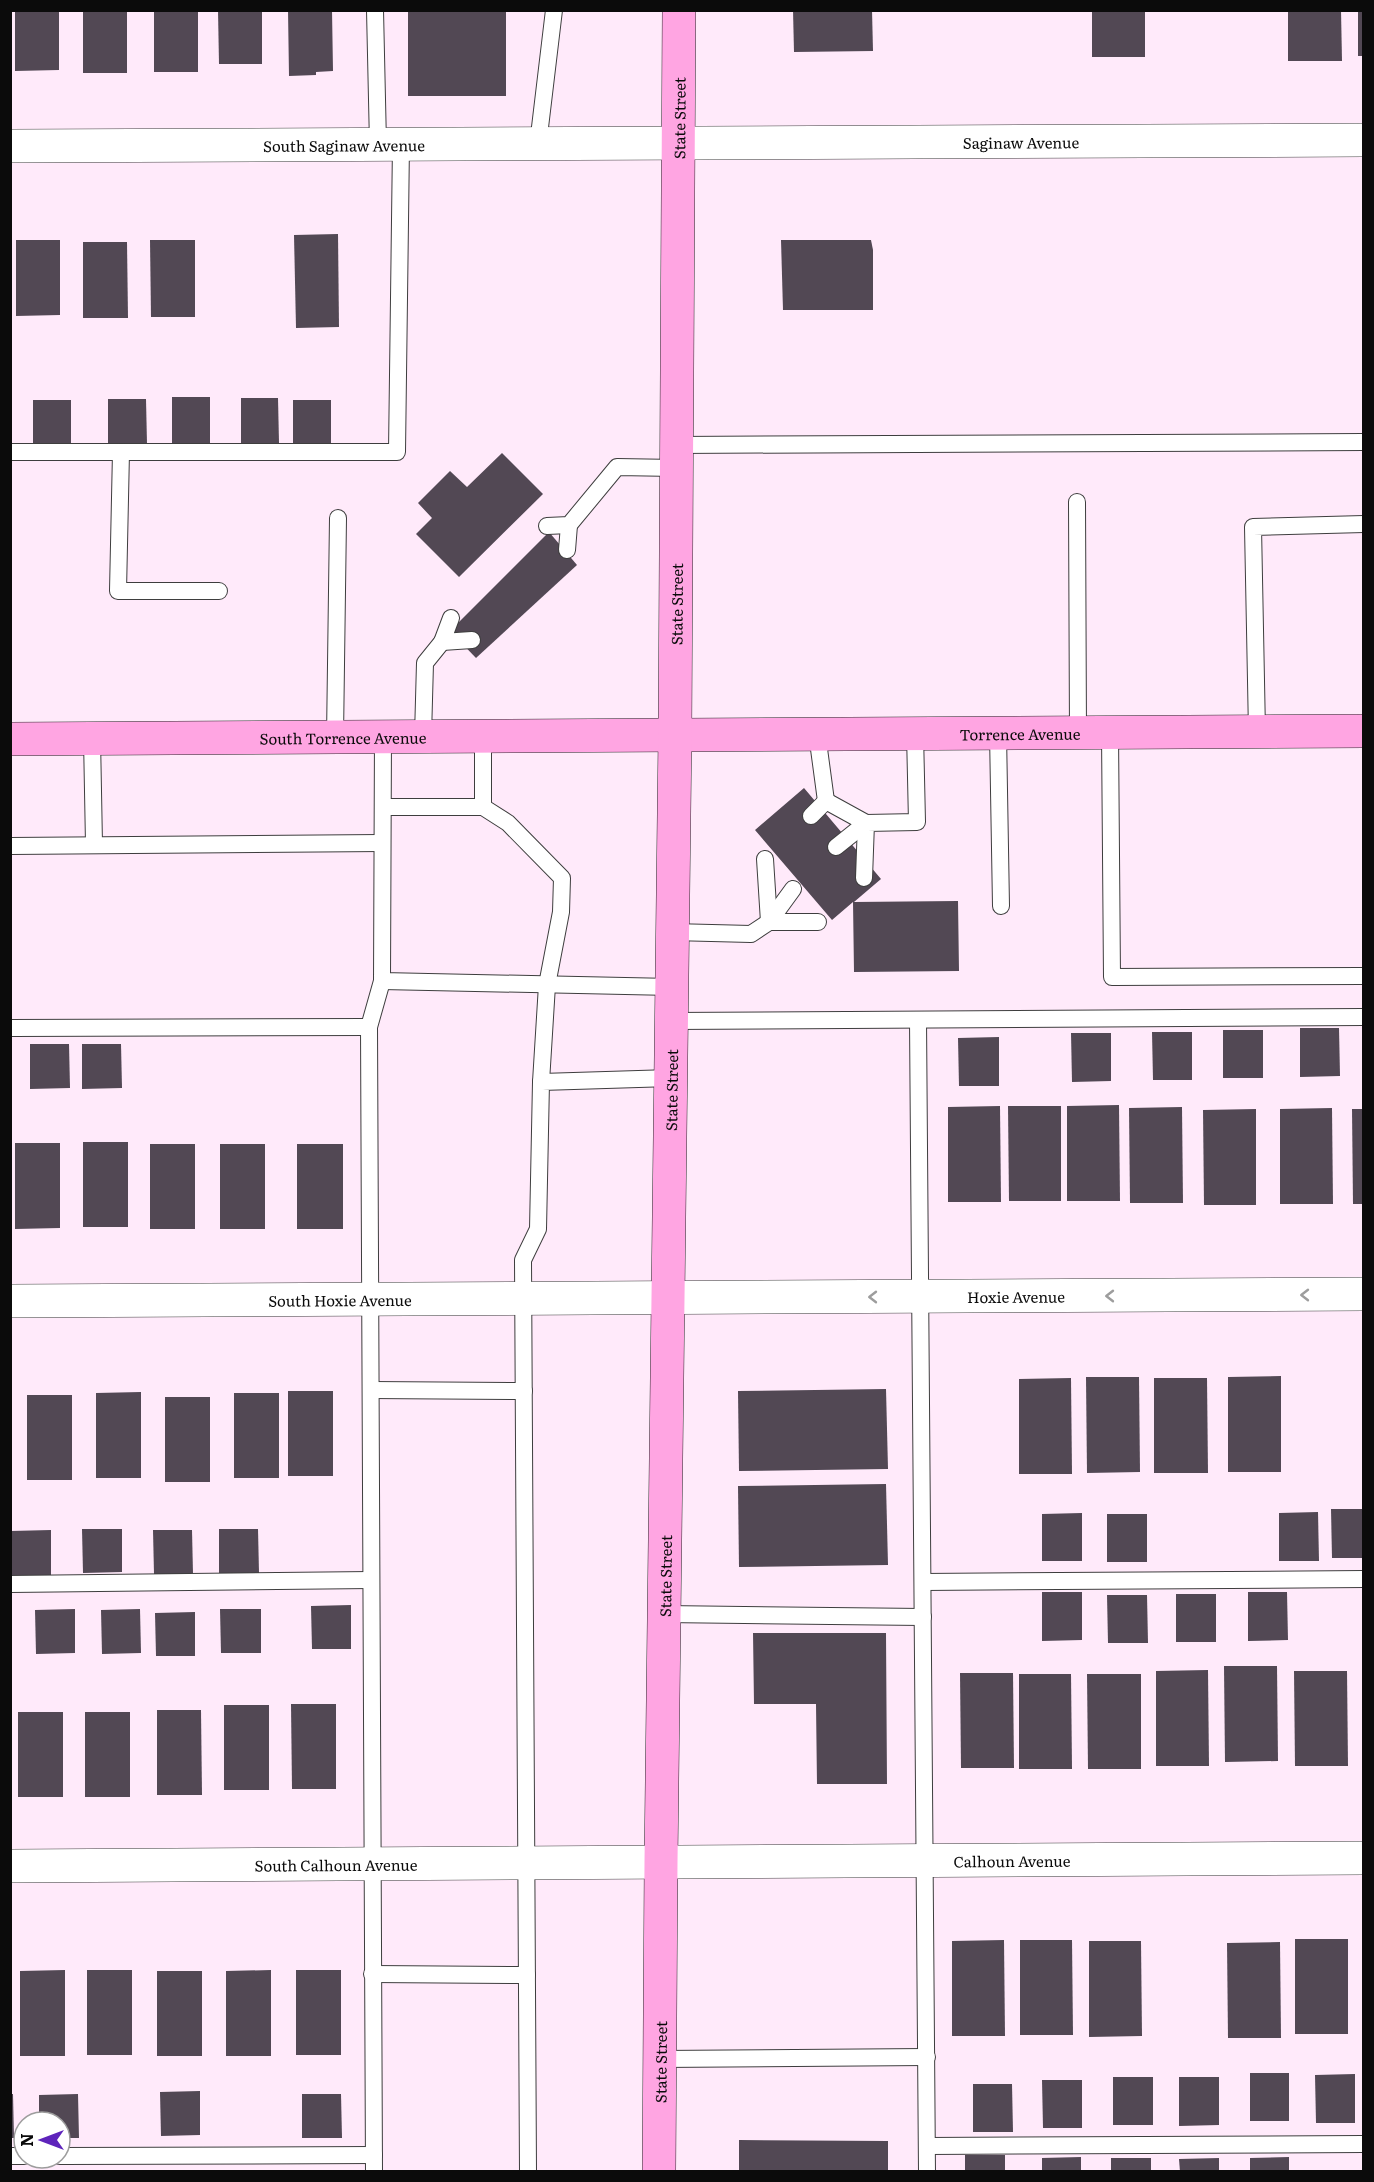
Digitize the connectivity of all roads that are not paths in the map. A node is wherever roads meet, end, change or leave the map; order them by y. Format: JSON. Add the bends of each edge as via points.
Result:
{"nodes":[{"id":1,"x":375,"y":10,"type":"edge"},
{"id":2,"x":554,"y":10,"type":"edge"},
{"id":3,"x":679,"y":10,"type":"edge"},
{"id":4,"x":1364,"y":140,"type":"edge"},
{"id":5,"x":389,"y":144,"type":"junction"},
{"id":6,"x":538,"y":144,"type":"junction"},
{"id":7,"x":678,"y":144,"type":"junction"},
{"id":8,"x":10,"y":146,"type":"edge"},
{"id":9,"x":1364,"y":442,"type":"edge"},
{"id":10,"x":10,"y":452,"type":"edge"},
{"id":11,"x":121,"y":452,"type":"junction"},
{"id":12,"x":676,"y":456,"type":"junction"},
{"id":13,"x":1077,"y":502,"type":"dead end"},
{"id":14,"x":338,"y":518,"type":"dead end"},
{"id":15,"x":569,"y":525,"type":"junction"},
{"id":16,"x":1364,"y":525,"type":"edge"},
{"id":17,"x":547,"y":526,"type":"dead end"},
{"id":18,"x":567,"y":550,"type":"dead end"},
{"id":19,"x":219,"y":591,"type":"dead end"},
{"id":20,"x":451,"y":618,"type":"dead end"},
{"id":21,"x":472,"y":640,"type":"dead end"},
{"id":22,"x":442,"y":642,"type":"junction"},
{"id":23,"x":1364,"y":731,"type":"edge"},
{"id":24,"x":1110,"y":732,"type":"junction"},
{"id":25,"x":1257,"y":732,"type":"junction"},
{"id":26,"x":915,"y":733,"type":"junction"},
{"id":27,"x":998,"y":733,"type":"junction"},
{"id":28,"x":1078,"y":733,"type":"junction"},
{"id":29,"x":817,"y":734,"type":"junction"},
{"id":30,"x":675,"y":735,"type":"junction"},
{"id":31,"x":383,"y":736,"type":"junction"},
{"id":32,"x":423,"y":736,"type":"junction"},
{"id":33,"x":483,"y":736,"type":"junction"},
{"id":34,"x":335,"y":737,"type":"junction"},
{"id":35,"x":92,"y":738,"type":"junction"},
{"id":36,"x":10,"y":739,"type":"edge"},
{"id":37,"x":826,"y":801,"type":"junction"},
{"id":38,"x":383,"y":807,"type":"junction"},
{"id":39,"x":483,"y":807,"type":"junction"},
{"id":40,"x":811,"y":816,"type":"dead end"},
{"id":41,"x":866,"y":823,"type":"junction"},
{"id":42,"x":382,"y":843,"type":"junction"},
{"id":43,"x":94,"y":844,"type":"junction"},
{"id":44,"x":10,"y":846,"type":"edge"},
{"id":45,"x":836,"y":847,"type":"dead end"},
{"id":46,"x":765,"y":859,"type":"dead end"},
{"id":47,"x":864,"y":878,"type":"dead end"},
{"id":48,"x":793,"y":889,"type":"dead end"},
{"id":49,"x":1001,"y":906,"type":"dead end"},
{"id":50,"x":769,"y":922,"type":"junction"},
{"id":51,"x":818,"y":922,"type":"dead end"},
{"id":52,"x":672,"y":932,"type":"junction"},
{"id":53,"x":1364,"y":976,"type":"edge"},
{"id":54,"x":382,"y":981,"type":"junction"},
{"id":55,"x":547,"y":985,"type":"junction"},
{"id":56,"x":672,"y":987,"type":"junction"},
{"id":57,"x":1364,"y":1017,"type":"edge"},
{"id":58,"x":918,"y":1020,"type":"junction"},
{"id":59,"x":671,"y":1021,"type":"junction"},
{"id":60,"x":369,"y":1027,"type":"junction"},
{"id":61,"x":10,"y":1028,"type":"edge"},
{"id":62,"x":670,"y":1078,"type":"junction"},
{"id":63,"x":541,"y":1082,"type":"junction"},
{"id":64,"x":1364,"y":1294,"type":"edge"},
{"id":65,"x":920,"y":1297,"type":"junction"},
{"id":66,"x":524,"y":1299,"type":"junction"},
{"id":67,"x":668,"y":1299,"type":"junction"},
{"id":68,"x":370,"y":1300,"type":"junction"},
{"id":69,"x":10,"y":1302,"type":"edge"},
{"id":70,"x":371,"y":1390,"type":"junction"},
{"id":71,"x":524,"y":1392,"type":"junction"},
{"id":72,"x":1364,"y":1579,"type":"edge"},
{"id":73,"x":371,"y":1580,"type":"junction"},
{"id":74,"x":923,"y":1582,"type":"junction"},
{"id":75,"x":10,"y":1584,"type":"edge"},
{"id":76,"x":664,"y":1614,"type":"junction"},
{"id":77,"x":923,"y":1617,"type":"junction"},
{"id":78,"x":1364,"y":1858,"type":"edge"},
{"id":79,"x":925,"y":1861,"type":"junction"},
{"id":80,"x":661,"y":1862,"type":"junction"},
{"id":81,"x":372,"y":1863,"type":"junction"},
{"id":82,"x":527,"y":1863,"type":"junction"},
{"id":83,"x":10,"y":1866,"type":"edge"},
{"id":84,"x":372,"y":1974,"type":"junction"},
{"id":85,"x":527,"y":1975,"type":"junction"},
{"id":86,"x":927,"y":2057,"type":"junction"},
{"id":87,"x":660,"y":2059,"type":"junction"},
{"id":88,"x":1364,"y":2144,"type":"edge"},
{"id":89,"x":927,"y":2146,"type":"junction"},
{"id":90,"x":72,"y":2156,"type":"edge"},
{"id":91,"x":374,"y":2163,"type":"edge"},
{"id":92,"x":528,"y":2172,"type":"edge"},
{"id":93,"x":659,"y":2172,"type":"edge"},
{"id":94,"x":927,"y":2172,"type":"edge"}],
"edges":[{"from":1,"to":5,"type":"lane"},
{"from":2,"to":6,"type":"lane"},
{"from":3,"to":7,"type":"street","name":"State Street"},
{"from":4,"to":7,"type":"street","name":"Saginaw Avenue"},
{"from":5,"to":6,"type":"street","name":"South Saginaw Avenue"},
{"from":5,"to":8,"type":"street","name":"South Saginaw Avenue"},
{"from":5,"to":11,"type":"lane","via":[[397,452]]},
{"from":6,"to":7,"type":"street","name":"South Saginaw Avenue"},
{"from":7,"to":12,"type":"street","name":"State Street"},
{"from":9,"to":12,"type":"lane"},
{"from":10,"to":11,"type":"lane"},
{"from":11,"to":19,"type":"lane","via":[[118,591]]},
{"from":12,"to":15,"type":"lane","via":[[617,467]]},
{"from":12,"to":30,"type":"street","name":"State Street"},
{"from":13,"to":28,"type":"lane"},
{"from":14,"to":34,"type":"lane"},
{"from":15,"to":17,"type":"lane"},
{"from":15,"to":18,"type":"lane"},
{"from":16,"to":25,"type":"lane","via":[[1253,527]]},
{"from":20,"to":22,"type":"lane"},
{"from":21,"to":22,"type":"lane"},
{"from":22,"to":32,"type":"lane","via":[[424,663]]},
{"from":23,"to":25,"type":"street","name":"Torrence Avenue"},
{"from":24,"to":25,"type":"street","name":"Torrence Avenue"},
{"from":24,"to":28,"type":"street","name":"Torrence Avenue"},
{"from":24,"to":53,"type":"lane","via":[[1112,977]]},
{"from":26,"to":27,"type":"street","name":"Torrence Avenue"},
{"from":26,"to":29,"type":"street","name":"Torrence Avenue"},
{"from":26,"to":41,"type":"lane","via":[[916,822]]},
{"from":27,"to":28,"type":"street","name":"Torrence Avenue"},
{"from":27,"to":49,"type":"lane"},
{"from":29,"to":30,"type":"street","name":"Torrence Avenue"},
{"from":29,"to":37,"type":"lane"},
{"from":30,"to":33,"type":"street","name":"South Torrence Avenue"},
{"from":30,"to":52,"type":"street","name":"State Street"},
{"from":31,"to":32,"type":"street","name":"South Torrence Avenue"},
{"from":31,"to":34,"type":"street","name":"South Torrence Avenue"},
{"from":31,"to":38,"type":"lane"},
{"from":32,"to":33,"type":"street","name":"South Torrence Avenue"},
{"from":33,"to":39,"type":"lane"},
{"from":34,"to":35,"type":"street","name":"South Torrence Avenue"},
{"from":35,"to":36,"type":"street","name":"South Torrence Avenue"},
{"from":35,"to":43,"type":"lane"},
{"from":37,"to":40,"type":"lane"},
{"from":37,"to":41,"type":"lane"},
{"from":38,"to":39,"type":"lane"},
{"from":38,"to":42,"type":"lane"},
{"from":39,"to":55,"type":"lane","via":[[508,823],[562,878],[561,912]]},
{"from":41,"to":45,"type":"lane"},
{"from":41,"to":47,"type":"lane"},
{"from":42,"to":43,"type":"lane"},
{"from":42,"to":54,"type":"lane"},
{"from":43,"to":44,"type":"lane"},
{"from":46,"to":50,"type":"lane"},
{"from":48,"to":50,"type":"lane"},
{"from":50,"to":51,"type":"lane"},
{"from":50,"to":52,"type":"lane","via":[[751,934]]},
{"from":52,"to":56,"type":"street","name":"State Street"},
{"from":54,"to":55,"type":"lane"},
{"from":54,"to":60,"type":"lane"},
{"from":55,"to":56,"type":"lane"},
{"from":55,"to":63,"type":"lane"},
{"from":56,"to":59,"type":"street","name":"State Street"},
{"from":57,"to":58,"type":"lane"},
{"from":58,"to":59,"type":"lane"},
{"from":58,"to":65,"type":"lane"},
{"from":59,"to":62,"type":"street","name":"State Street"},
{"from":60,"to":61,"type":"lane"},
{"from":60,"to":68,"type":"lane"},
{"from":62,"to":63,"type":"lane"},
{"from":62,"to":67,"type":"street","name":"State Street"},
{"from":63,"to":66,"type":"lane","via":[[538,1229],[524,1260]]},
{"from":64,"to":65,"type":"street","name":"Hoxie Avenue","one_way":true},
{"from":65,"to":67,"type":"street","name":"Hoxie Avenue","one_way":true},
{"from":65,"to":74,"type":"lane"},
{"from":66,"to":67,"type":"street","name":"South Hoxie Avenue"},
{"from":66,"to":68,"type":"street","name":"South Hoxie Avenue"},
{"from":66,"to":71,"type":"lane"},
{"from":67,"to":76,"type":"street","name":"State Street"},
{"from":68,"to":69,"type":"street","name":"South Hoxie Avenue"},
{"from":68,"to":70,"type":"lane"},
{"from":70,"to":71,"type":"lane"},
{"from":70,"to":73,"type":"lane"},
{"from":71,"to":82,"type":"lane"},
{"from":72,"to":74,"type":"lane"},
{"from":73,"to":75,"type":"lane"},
{"from":73,"to":81,"type":"lane"},
{"from":74,"to":77,"type":"lane"},
{"from":76,"to":77,"type":"lane"},
{"from":76,"to":80,"type":"street","name":"State Street"},
{"from":77,"to":79,"type":"lane"},
{"from":78,"to":79,"type":"street","name":"Calhoun Avenue"},
{"from":79,"to":80,"type":"street","name":"Calhoun Avenue"},
{"from":79,"to":86,"type":"lane"},
{"from":80,"to":82,"type":"street","name":"South Calhoun Avenue"},
{"from":80,"to":87,"type":"street","name":"State Street"},
{"from":81,"to":82,"type":"street","name":"South Calhoun Avenue"},
{"from":81,"to":83,"type":"street","name":"South Calhoun Avenue"},
{"from":81,"to":84,"type":"lane"},
{"from":82,"to":85,"type":"lane"},
{"from":84,"to":85,"type":"lane"},
{"from":84,"to":91,"type":"lane"},
{"from":85,"to":92,"type":"lane"},
{"from":86,"to":87,"type":"lane"},
{"from":86,"to":89,"type":"lane"},
{"from":87,"to":93,"type":"street","name":"State Street"},
{"from":88,"to":89,"type":"lane"},
{"from":89,"to":94,"type":"lane"},
{"from":90,"to":91,"type":"lane"}]}
